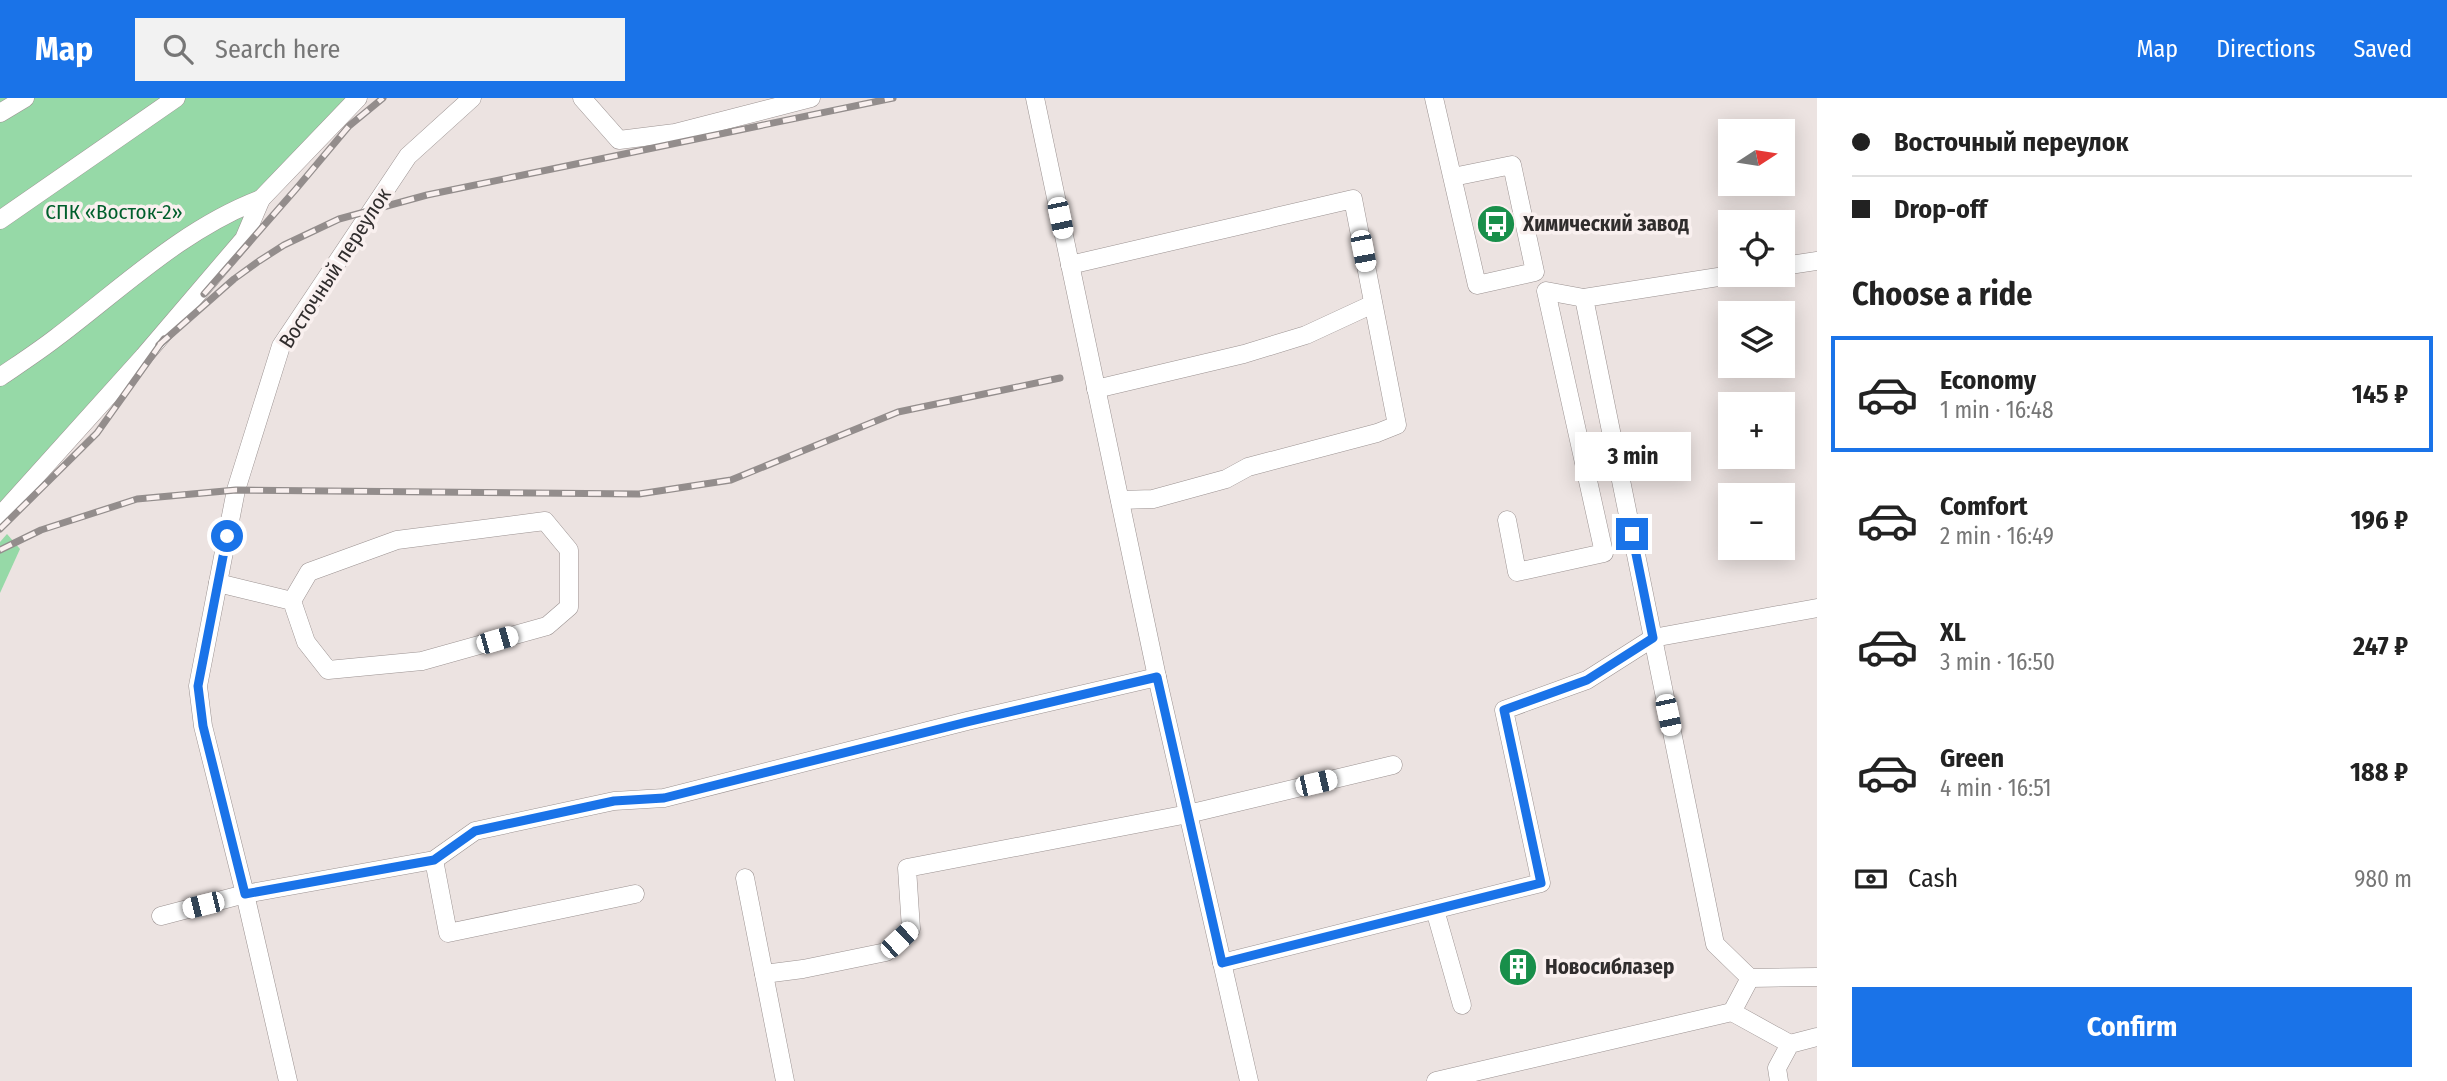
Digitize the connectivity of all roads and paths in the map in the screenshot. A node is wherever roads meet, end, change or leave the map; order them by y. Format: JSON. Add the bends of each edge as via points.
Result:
{"nodes":[{"id":1,"x":24,"y":98,"type":"edge"},
{"id":2,"x":176,"y":98,"type":"edge"},
{"id":3,"x":358,"y":98,"type":"edge"},
{"id":4,"x":472,"y":98,"type":"edge"},
{"id":5,"x":582,"y":98,"type":"edge"},
{"id":6,"x":811,"y":98,"type":"edge"},
{"id":7,"x":1035,"y":98,"type":"edge"},
{"id":8,"x":1434,"y":98,"type":"edge"},
{"id":9,"x":0,"y":113,"type":"edge"},
{"id":10,"x":1453,"y":177,"type":"junction"},
{"id":11,"x":261,"y":199,"type":"junction"},
{"id":12,"x":0,"y":220,"type":"edge"},
{"id":13,"x":1817,"y":261,"type":"edge"},
{"id":14,"x":1795,"y":264,"type":"edge"},
{"id":15,"x":1070,"y":265,"type":"junction"},
{"id":16,"x":1535,"y":272,"type":"junction"},
{"id":17,"x":1718,"y":277,"type":"edge"},
{"id":18,"x":1546,"y":291,"type":"junction"},
{"id":19,"x":1584,"y":298,"type":"junction"},
{"id":20,"x":1373,"y":304,"type":"junction"},
{"id":21,"x":0,"y":377,"type":"edge"},
{"id":22,"x":1096,"y":389,"type":"junction"},
{"id":23,"x":1120,"y":500,"type":"junction"},
{"id":24,"x":0,"y":516,"type":"edge"},
{"id":25,"x":1507,"y":520,"type":"dead end"},
{"id":26,"x":218,"y":583,"type":"junction"},
{"id":27,"x":292,"y":601,"type":"junction"},
{"id":28,"x":1817,"y":608,"type":"edge"},
{"id":29,"x":1653,"y":638,"type":"junction"},
{"id":30,"x":1157,"y":677,"type":"junction"},
{"id":31,"x":1393,"y":765,"type":"dead end"},
{"id":32,"x":1188,"y":814,"type":"junction"},
{"id":33,"x":434,"y":860,"type":"junction"},
{"id":34,"x":745,"y":878,"type":"dead end"},
{"id":35,"x":245,"y":894,"type":"junction"},
{"id":36,"x":635,"y":894,"type":"dead end"},
{"id":37,"x":1435,"y":910,"type":"junction"},
{"id":38,"x":161,"y":916,"type":"dead end"},
{"id":39,"x":1222,"y":963,"type":"junction"},
{"id":40,"x":764,"y":974,"type":"junction"},
{"id":41,"x":1817,"y":976,"type":"edge"},
{"id":42,"x":1750,"y":978,"type":"junction"},
{"id":43,"x":1462,"y":1005,"type":"dead end"},
{"id":44,"x":1732,"y":1012,"type":"junction"},
{"id":45,"x":1817,"y":1037,"type":"edge"},
{"id":46,"x":1790,"y":1044,"type":"junction"},
{"id":47,"x":288,"y":1081,"type":"edge"},
{"id":48,"x":785,"y":1081,"type":"edge"},
{"id":49,"x":1249,"y":1081,"type":"edge"},
{"id":50,"x":1436,"y":1081,"type":"edge"},
{"id":51,"x":1779,"y":1081,"type":"edge"}],
"edges":[{"from":1,"to":9,"type":"street"},
{"from":2,"to":12,"type":"street"},
{"from":3,"to":11,"type":"street"},
{"from":4,"to":26,"type":"street","name":"Восточный переулок","via":[[408,156],[281,346],[236,490]]},
{"from":5,"to":6,"type":"street","via":[[620,140],[675,133]]},
{"from":7,"to":15,"type":"street"},
{"from":8,"to":10,"type":"street"},
{"from":10,"to":16,"type":"street","via":[[1512,165]]},
{"from":10,"to":16,"type":"street","via":[[1477,285]]},
{"from":11,"to":21,"type":"street","via":[[235,208],[132,277]]},
{"from":11,"to":24,"type":"street","via":[[244,239]]},
{"from":13,"to":14,"type":"street"},
{"from":15,"to":20,"type":"street","via":[[1353,199]]},
{"from":15,"to":22,"type":"street"},
{"from":16,"to":18,"type":"street"},
{"from":17,"to":19,"type":"street"},
{"from":18,"to":19,"type":"street"},
{"from":18,"to":25,"type":"street","via":[[1604,553],[1517,572]]},
{"from":19,"to":29,"type":"street"},
{"from":20,"to":22,"type":"street","via":[[1306,335]]},
{"from":20,"to":23,"type":"street","via":[[1397,425],[1153,499]]},
{"from":22,"to":23,"type":"street"},
{"from":23,"to":30,"type":"street"},
{"from":26,"to":27,"type":"street"},
{"from":26,"to":35,"type":"street","name":"Восточный переулок","via":[[198,686],[203,726]]},
{"from":27,"to":27,"type":"street","via":[[309,572],[397,540],[545,522],[569,550],[569,607],[547,626],[422,661],[328,670],[306,642]]},
{"from":28,"to":29,"type":"street"},
{"from":29,"to":37,"type":"street","via":[[1587,680],[1504,710],[1541,883]]},
{"from":29,"to":42,"type":"street","via":[[1715,944]]},
{"from":30,"to":32,"type":"street"},
{"from":30,"to":33,"type":"street","via":[[664,798],[614,801],[475,831]]},
{"from":31,"to":32,"type":"street"},
{"from":32,"to":39,"type":"street"},
{"from":32,"to":40,"type":"street","via":[[907,868],[911,929],[886,951]]},
{"from":33,"to":35,"type":"street"},
{"from":33,"to":36,"type":"street","via":[[448,933]]},
{"from":34,"to":40,"type":"street"},
{"from":35,"to":38,"type":"street"},
{"from":35,"to":47,"type":"street","name":"Восточный переулок"},
{"from":37,"to":39,"type":"street"},
{"from":37,"to":43,"type":"street"},
{"from":39,"to":49,"type":"street"},
{"from":40,"to":48,"type":"street"},
{"from":41,"to":42,"type":"street"},
{"from":42,"to":44,"type":"street"},
{"from":44,"to":46,"type":"street"},
{"from":44,"to":50,"type":"street"},
{"from":45,"to":46,"type":"street"},
{"from":46,"to":51,"type":"street","via":[[1777,1068]]}]}
